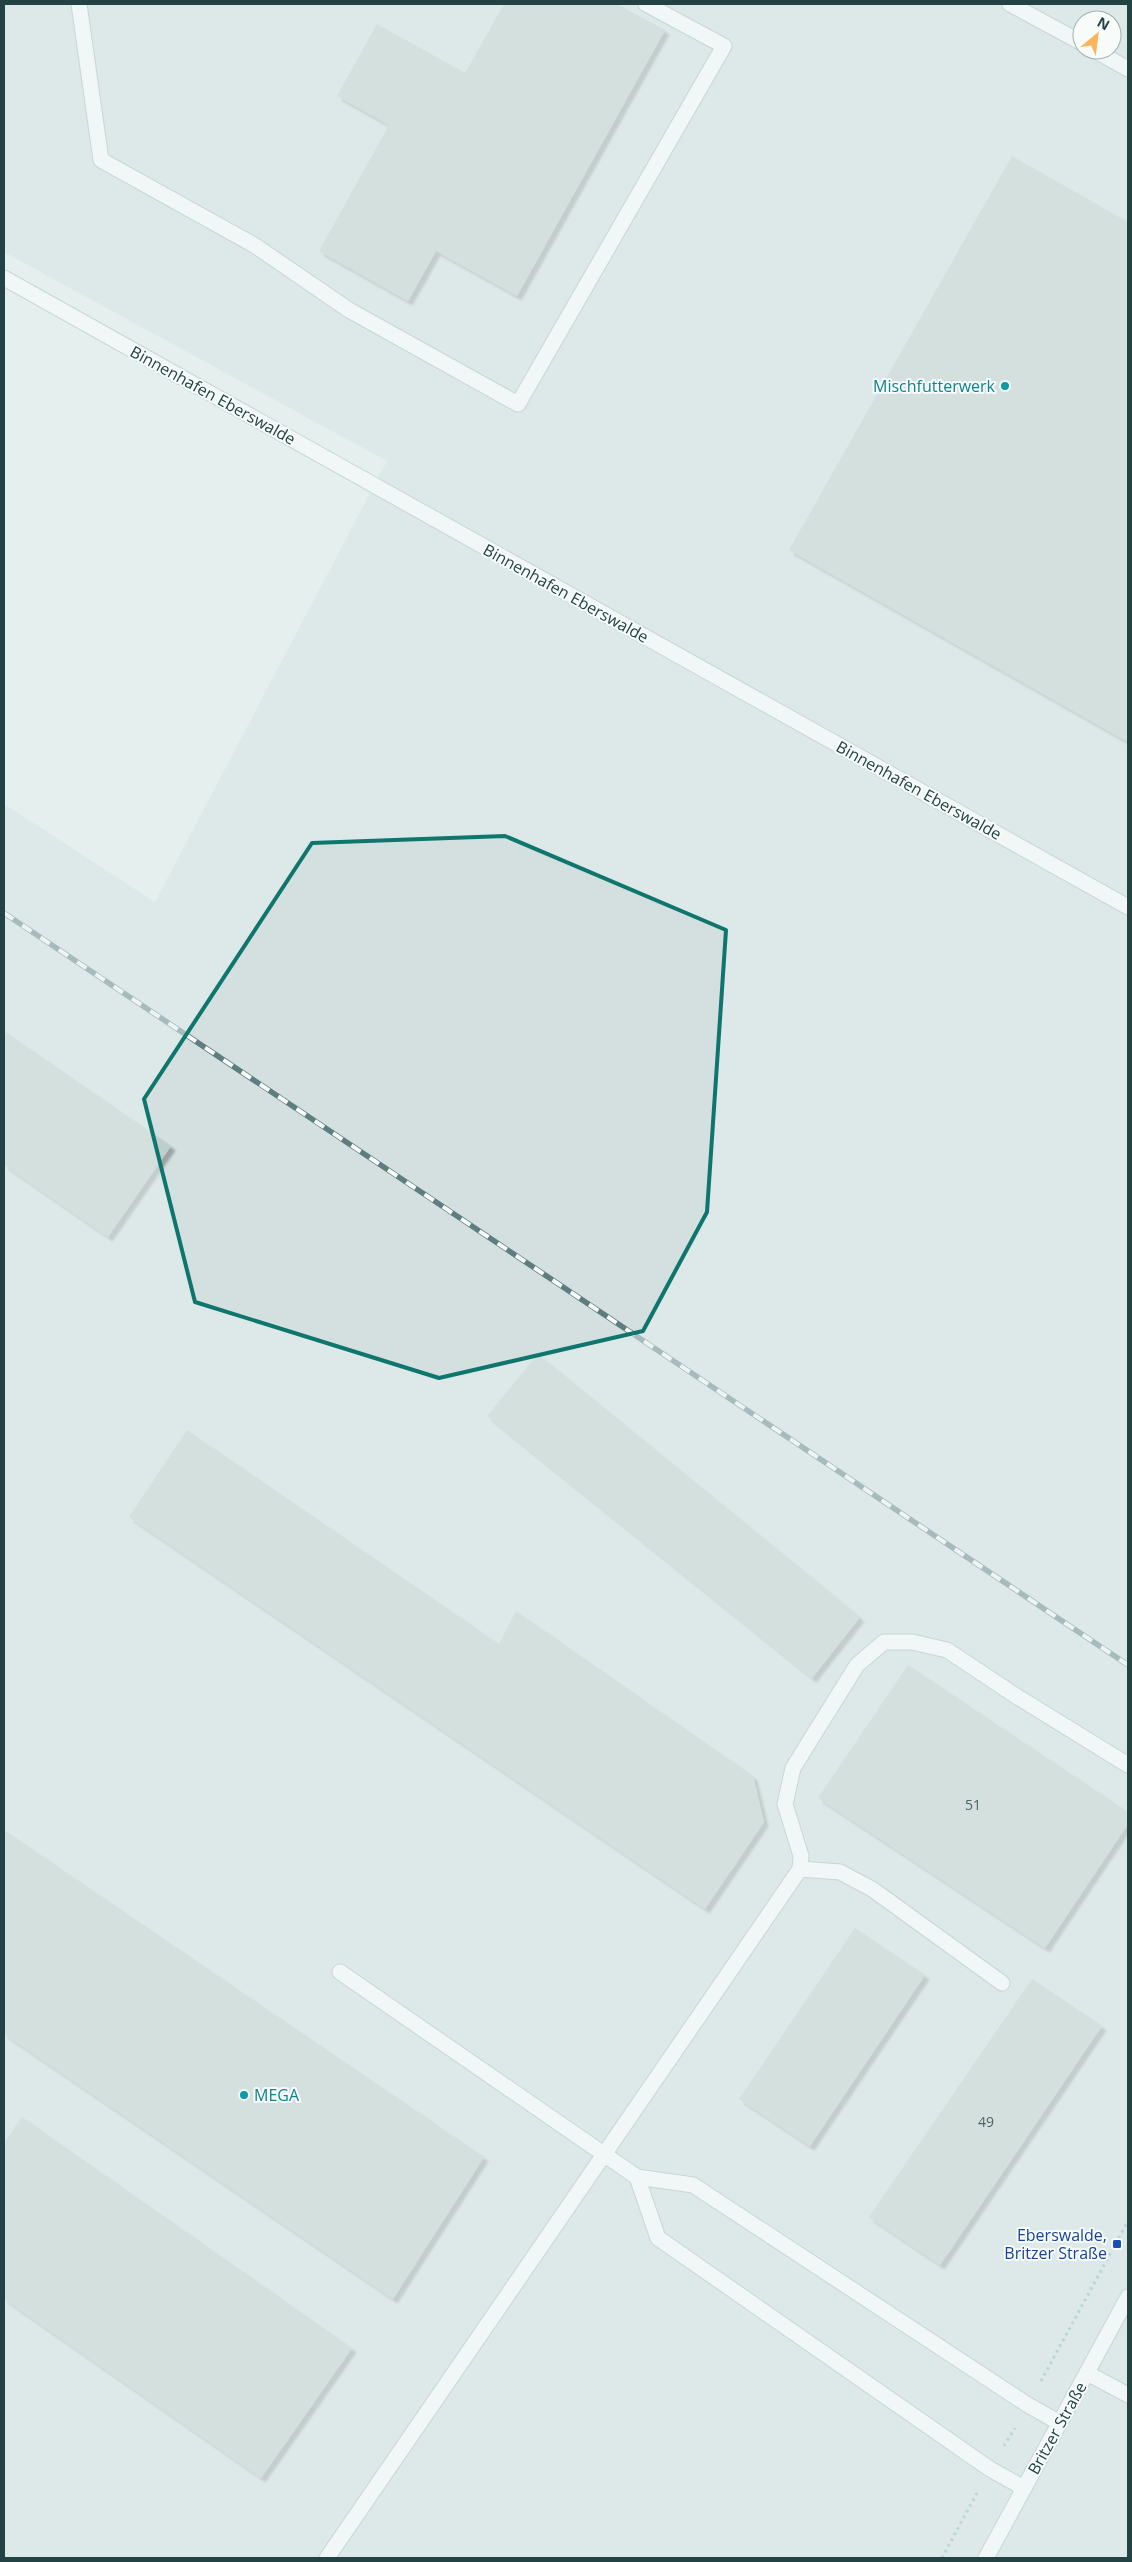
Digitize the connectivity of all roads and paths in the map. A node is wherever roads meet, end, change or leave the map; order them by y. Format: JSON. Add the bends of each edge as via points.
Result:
{"nodes":[{"id":1,"x":79,"y":4,"type":"edge"},
{"id":2,"x":646,"y":4,"type":"edge"},
{"id":3,"x":1010,"y":4,"type":"edge"},
{"id":4,"x":1072,"y":38,"type":"edge"},
{"id":5,"x":1112,"y":60,"type":"edge"},
{"id":6,"x":1128,"y":69,"type":"edge"},
{"id":7,"x":4,"y":278,"type":"edge"},
{"id":8,"x":1128,"y":907,"type":"edge"},
{"id":9,"x":1128,"y":1765,"type":"edge"},
{"id":10,"x":800,"y":1869,"type":"junction"},
{"id":11,"x":340,"y":1972,"type":"dead end"},
{"id":12,"x":1002,"y":1983,"type":"dead end"},
{"id":13,"x":603,"y":2154,"type":"junction"},
{"id":14,"x":637,"y":2177,"type":"junction"},
{"id":15,"x":1128,"y":2297,"type":"edge"},
{"id":16,"x":1087,"y":2373,"type":"junction"},
{"id":17,"x":1128,"y":2395,"type":"edge"},
{"id":18,"x":1060,"y":2423,"type":"junction"},
{"id":19,"x":1024,"y":2488,"type":"junction"},
{"id":20,"x":327,"y":2558,"type":"edge"},
{"id":21,"x":986,"y":2558,"type":"edge"}],
"edges":[{"from":1,"to":2,"type":"main road","via":[[102,160],[254,245],[348,310],[518,404],[724,46]]},
{"from":3,"to":4,"type":"main road"},
{"from":5,"to":6,"type":"main road"},
{"from":7,"to":8,"type":"main road","name":"Binnenhafen Eberswalde"},
{"from":9,"to":10,"type":"main road","via":[[947,1650],[912,1642],[884,1642],[857,1665],[793,1768],[785,1804],[801,1856]]},
{"from":10,"to":12,"type":"main road","via":[[840,1872],[872,1889]]},
{"from":10,"to":13,"type":"main road"},
{"from":11,"to":13,"type":"main road"},
{"from":13,"to":14,"type":"main road"},
{"from":13,"to":20,"type":"main road"},
{"from":14,"to":18,"type":"main road","via":[[693,2185]]},
{"from":14,"to":19,"type":"main road","via":[[658,2238],[990,2469]]},
{"from":15,"to":16,"type":"main road","name":"Britzer Straße"},
{"from":16,"to":17,"type":"main road"},
{"from":16,"to":18,"type":"main road","name":"Britzer Straße"},
{"from":18,"to":19,"type":"main road","name":"Britzer Straße"},
{"from":19,"to":21,"type":"main road","name":"Britzer Straße"}]}
